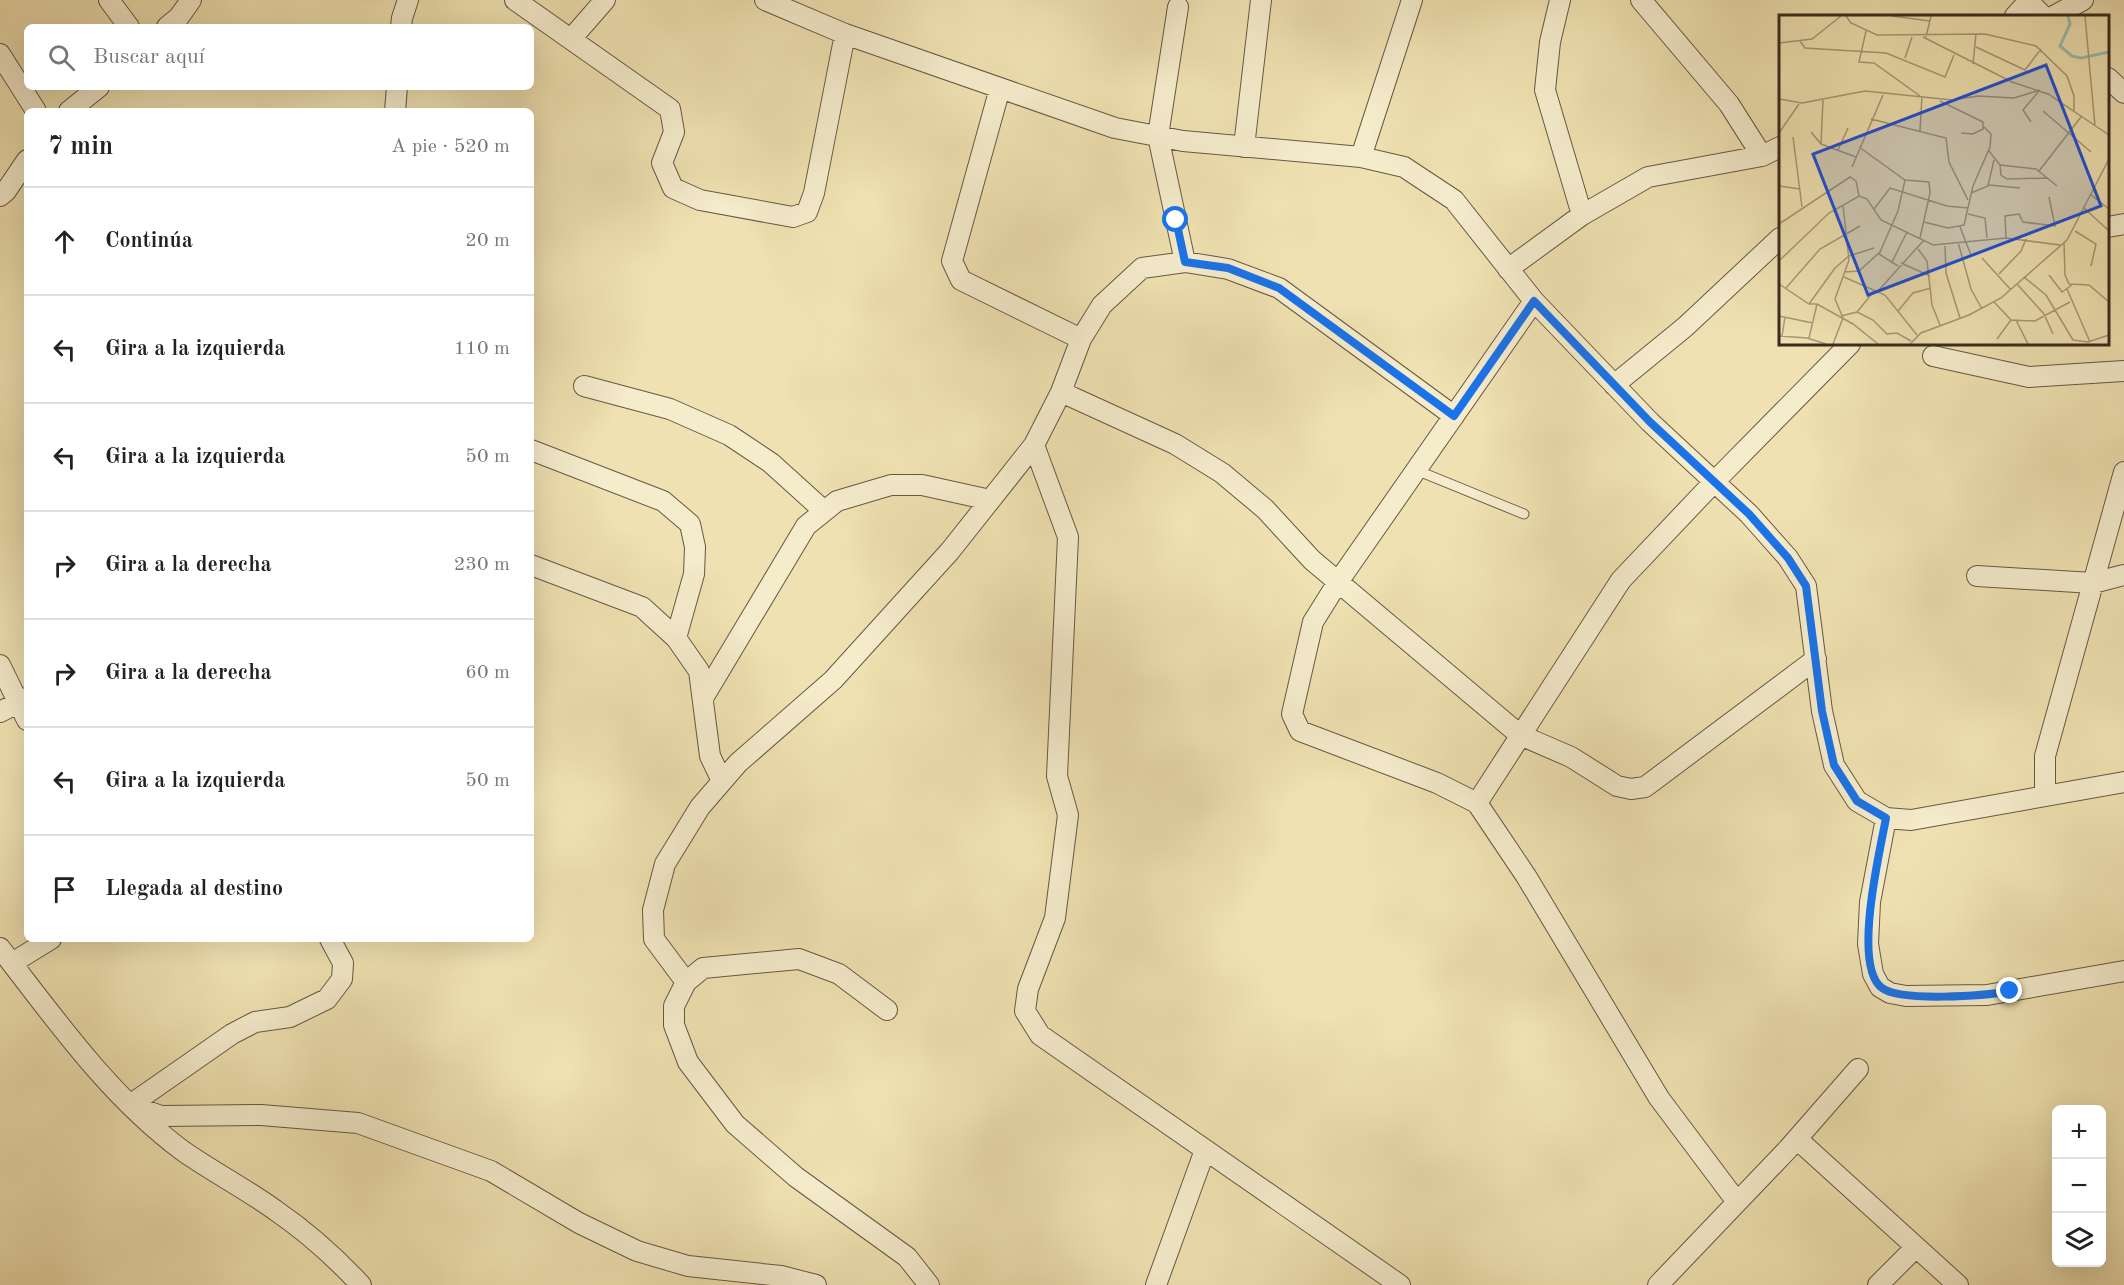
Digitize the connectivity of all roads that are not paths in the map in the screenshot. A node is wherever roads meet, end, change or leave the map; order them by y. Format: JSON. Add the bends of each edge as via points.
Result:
{"nodes":[{"id":1,"x":109,"y":0,"type":"edge"},
{"id":2,"x":191,"y":0,"type":"edge"},
{"id":3,"x":408,"y":0,"type":"edge"},
{"id":4,"x":515,"y":0,"type":"edge"},
{"id":5,"x":605,"y":0,"type":"edge"},
{"id":6,"x":765,"y":0,"type":"edge"},
{"id":7,"x":1261,"y":0,"type":"edge"},
{"id":8,"x":1412,"y":0,"type":"edge"},
{"id":9,"x":1560,"y":0,"type":"edge"},
{"id":10,"x":1641,"y":0,"type":"edge"},
{"id":11,"x":2083,"y":0,"type":"edge"},
{"id":12,"x":2027,"y":1,"type":"edge"},
{"id":13,"x":1178,"y":7,"type":"dead end"},
{"id":14,"x":2015,"y":15,"type":"edge"},
{"id":15,"x":2042,"y":15,"type":"edge"},
{"id":16,"x":2056,"y":15,"type":"edge"},
{"id":17,"x":127,"y":24,"type":"edge"},
{"id":18,"x":170,"y":24,"type":"edge"},
{"id":19,"x":401,"y":24,"type":"edge"},
{"id":20,"x":845,"y":34,"type":"junction"},
{"id":21,"x":571,"y":39,"type":"junction"},
{"id":22,"x":0,"y":54,"type":"edge"},
{"id":23,"x":2109,"y":79,"type":"edge"},
{"id":24,"x":1000,"y":88,"type":"junction"},
{"id":25,"x":95,"y":90,"type":"edge"},
{"id":26,"x":397,"y":90,"type":"edge"},
{"id":27,"x":2124,"y":93,"type":"edge"},
{"id":28,"x":34,"y":108,"type":"edge"},
{"id":29,"x":73,"y":108,"type":"edge"},
{"id":30,"x":395,"y":108,"type":"edge"},
{"id":31,"x":1158,"y":136,"type":"junction"},
{"id":32,"x":1244,"y":147,"type":"junction"},
{"id":33,"x":1779,"y":148,"type":"edge"},
{"id":34,"x":1762,"y":156,"type":"junction"},
{"id":35,"x":1361,"y":157,"type":"junction"},
{"id":36,"x":24,"y":164,"type":"edge"},
{"id":37,"x":0,"y":196,"type":"edge"},
{"id":38,"x":1582,"y":215,"type":"junction"},
{"id":39,"x":2124,"y":224,"type":"edge"},
{"id":40,"x":2109,"y":227,"type":"edge"},
{"id":41,"x":1779,"y":239,"type":"edge"},
{"id":42,"x":1185,"y":262,"type":"junction"},
{"id":43,"x":1508,"y":269,"type":"junction"},
{"id":44,"x":1534,"y":301,"type":"junction"},
{"id":45,"x":1081,"y":339,"type":"junction"},
{"id":46,"x":1849,"y":345,"type":"edge"},
{"id":47,"x":1933,"y":356,"type":"dead end"},
{"id":48,"x":2124,"y":371,"type":"edge"},
{"id":49,"x":1614,"y":385,"type":"junction"},
{"id":50,"x":584,"y":386,"type":"dead end"},
{"id":51,"x":1061,"y":392,"type":"junction"},
{"id":52,"x":1454,"y":416,"type":"junction"},
{"id":53,"x":1034,"y":445,"type":"junction"},
{"id":54,"x":534,"y":451,"type":"edge"},
{"id":55,"x":1416,"y":470,"type":"junction"},
{"id":56,"x":2124,"y":472,"type":"edge"},
{"id":57,"x":1714,"y":482,"type":"junction"},
{"id":58,"x":990,"y":500,"type":"junction"},
{"id":59,"x":824,"y":511,"type":"junction"},
{"id":60,"x":1524,"y":514,"type":"dead end"},
{"id":61,"x":534,"y":566,"type":"edge"},
{"id":62,"x":2124,"y":575,"type":"edge"},
{"id":63,"x":1977,"y":576,"type":"dead end"},
{"id":64,"x":1338,"y":582,"type":"junction"},
{"id":65,"x":2093,"y":583,"type":"junction"},
{"id":66,"x":676,"y":638,"type":"junction"},
{"id":67,"x":1815,"y":659,"type":"junction"},
{"id":68,"x":0,"y":665,"type":"edge"},
{"id":69,"x":702,"y":698,"type":"junction"},
{"id":70,"x":18,"y":708,"type":"edge"},
{"id":71,"x":1520,"y":735,"type":"junction"},
{"id":72,"x":722,"y":782,"type":"junction"},
{"id":73,"x":2124,"y":782,"type":"edge"},
{"id":74,"x":2045,"y":796,"type":"junction"},
{"id":75,"x":1477,"y":803,"type":"junction"},
{"id":76,"x":1886,"y":818,"type":"junction"},
{"id":77,"x":43,"y":942,"type":"edge"},
{"id":78,"x":332,"y":942,"type":"edge"},
{"id":79,"x":6,"y":955,"type":"edge"},
{"id":80,"x":2124,"y":971,"type":"edge"},
{"id":81,"x":686,"y":982,"type":"junction"},
{"id":82,"x":887,"y":1010,"type":"dead end"},
{"id":83,"x":1858,"y":1068,"type":"dead end"},
{"id":84,"x":129,"y":1105,"type":"junction"},
{"id":85,"x":1797,"y":1139,"type":"junction"},
{"id":86,"x":1205,"y":1150,"type":"junction"},
{"id":87,"x":1737,"y":1202,"type":"junction"},
{"id":88,"x":1916,"y":1246,"type":"junction"},
{"id":89,"x":361,"y":1285,"type":"edge"},
{"id":90,"x":816,"y":1285,"type":"edge"},
{"id":91,"x":929,"y":1285,"type":"edge"},
{"id":92,"x":1156,"y":1285,"type":"edge"},
{"id":93,"x":1400,"y":1285,"type":"edge"},
{"id":94,"x":1658,"y":1285,"type":"edge"},
{"id":95,"x":1878,"y":1285,"type":"edge"},
{"id":96,"x":1958,"y":1285,"type":"edge"}],
"edges":[{"from":1,"to":17,"type":"street"},
{"from":2,"to":18,"type":"street"},
{"from":3,"to":19,"type":"street"},
{"from":4,"to":21,"type":"street"},
{"from":5,"to":21,"type":"street"},
{"from":6,"to":20,"type":"street"},
{"from":7,"to":32,"type":"street"},
{"from":8,"to":35,"type":"street"},
{"from":9,"to":38,"type":"street","via":[[1545,90]]},
{"from":10,"to":34,"type":"street","via":[[1729,104]]},
{"from":11,"to":16,"type":"street"},
{"from":12,"to":14,"type":"street"},
{"from":12,"to":15,"type":"street"},
{"from":13,"to":31,"type":"street"},
{"from":20,"to":21,"type":"street","via":[[814,193],[807,212],[793,217],[700,200],[673,188],[662,163],[674,132],[670,109]]},
{"from":20,"to":24,"type":"street"},
{"from":22,"to":28,"type":"street"},
{"from":23,"to":27,"type":"street"},
{"from":24,"to":31,"type":"street","via":[[1115,128]]},
{"from":24,"to":45,"type":"street","via":[[952,261],[960,280]]},
{"from":25,"to":29,"type":"street"},
{"from":26,"to":30,"type":"street"},
{"from":31,"to":32,"type":"street"},
{"from":31,"to":42,"type":"street"},
{"from":32,"to":35,"type":"street"},
{"from":33,"to":34,"type":"street"},
{"from":34,"to":38,"type":"street","via":[[1648,177]]},
{"from":35,"to":43,"type":"street","via":[[1404,167],[1454,200]]},
{"from":36,"to":37,"type":"street"},
{"from":38,"to":43,"type":"street"},
{"from":39,"to":40,"type":"street"},
{"from":41,"to":49,"type":"street","via":[[1685,327]]},
{"from":42,"to":45,"type":"street","via":[[1142,268],[1102,305]]},
{"from":42,"to":52,"type":"street","via":[[1228,268],[1279,288]]},
{"from":43,"to":44,"type":"street"},
{"from":44,"to":49,"type":"street"},
{"from":44,"to":52,"type":"street"},
{"from":45,"to":51,"type":"street"},
{"from":46,"to":57,"type":"street"},
{"from":47,"to":48,"type":"street","via":[[2030,377]]},
{"from":49,"to":57,"type":"street"},
{"from":50,"to":59,"type":"street","via":[[670,409],[729,435],[771,464]]},
{"from":51,"to":53,"type":"street"},
{"from":51,"to":64,"type":"street","via":[[1175,444],[1222,472]]},
{"from":52,"to":55,"type":"street"},
{"from":53,"to":58,"type":"street"},
{"from":53,"to":86,"type":"street","via":[[1068,537],[1057,776],[1068,814],[1055,918],[1028,989],[1025,1011],[1040,1035]]},
{"from":54,"to":66,"type":"street","via":[[663,501],[690,524],[695,547],[694,574]]},
{"from":55,"to":60,"type":"lane"},
{"from":55,"to":64,"type":"street"},
{"from":56,"to":65,"type":"street"},
{"from":57,"to":67,"type":"street","via":[[1788,558],[1806,586]]},
{"from":57,"to":71,"type":"street","via":[[1620,580]]},
{"from":58,"to":59,"type":"street","via":[[922,484],[891,485],[837,501]]},
{"from":58,"to":72,"type":"street","via":[[950,551],[834,680],[738,763]]},
{"from":59,"to":69,"type":"street","via":[[806,526]]},
{"from":61,"to":66,"type":"street","via":[[642,607]]},
{"from":62,"to":65,"type":"street"},
{"from":63,"to":65,"type":"street"},
{"from":64,"to":71,"type":"street"},
{"from":64,"to":75,"type":"street","via":[[1313,622],[1292,714],[1300,731],[1437,783]]},
{"from":65,"to":74,"type":"street","via":[[2045,756]]},
{"from":66,"to":69,"type":"street","via":[[699,671]]},
{"from":67,"to":71,"type":"street","via":[[1645,787],[1617,786],[1571,757]]},
{"from":67,"to":76,"type":"street","via":[[1834,765],[1857,801]]},
{"from":68,"to":70,"type":"street"},
{"from":69,"to":72,"type":"street","via":[[710,756]]},
{"from":71,"to":75,"type":"street"},
{"from":72,"to":81,"type":"street","via":[[700,807],[665,864],[653,910],[654,939]]},
{"from":73,"to":74,"type":"street"},
{"from":74,"to":76,"type":"street","via":[[1911,820]]},
{"from":75,"to":87,"type":"street","via":[[1526,876],[1659,1098]]},
{"from":76,"to":80,"type":"street","via":[[1870,902],[1868,944],[1873,974],[1880,987],[1906,996],[1987,995]]},
{"from":77,"to":79,"type":"street"},
{"from":78,"to":84,"type":"street","via":[[343,963],[342,979],[327,999],[290,1017],[255,1022],[232,1034]]},
{"from":79,"to":84,"type":"street","via":[[80,1051]]},
{"from":81,"to":82,"type":"street","via":[[703,968],[799,959],[839,974]]},
{"from":81,"to":91,"type":"street","via":[[674,1006],[674,1025],[688,1062],[735,1124],[796,1177],[907,1257]]},
{"from":83,"to":85,"type":"street"},
{"from":84,"to":89,"type":"street","via":[[183,1150],[276,1210],[331,1253]]},
{"from":84,"to":90,"type":"street","via":[[161,1116],[261,1115],[358,1123],[491,1170],[579,1223],[637,1251],[688,1266],[781,1276]]},
{"from":85,"to":87,"type":"street"},
{"from":85,"to":88,"type":"street"},
{"from":86,"to":92,"type":"street"},
{"from":86,"to":93,"type":"street"},
{"from":87,"to":94,"type":"street"},
{"from":88,"to":95,"type":"street"},
{"from":88,"to":96,"type":"street"}]}
